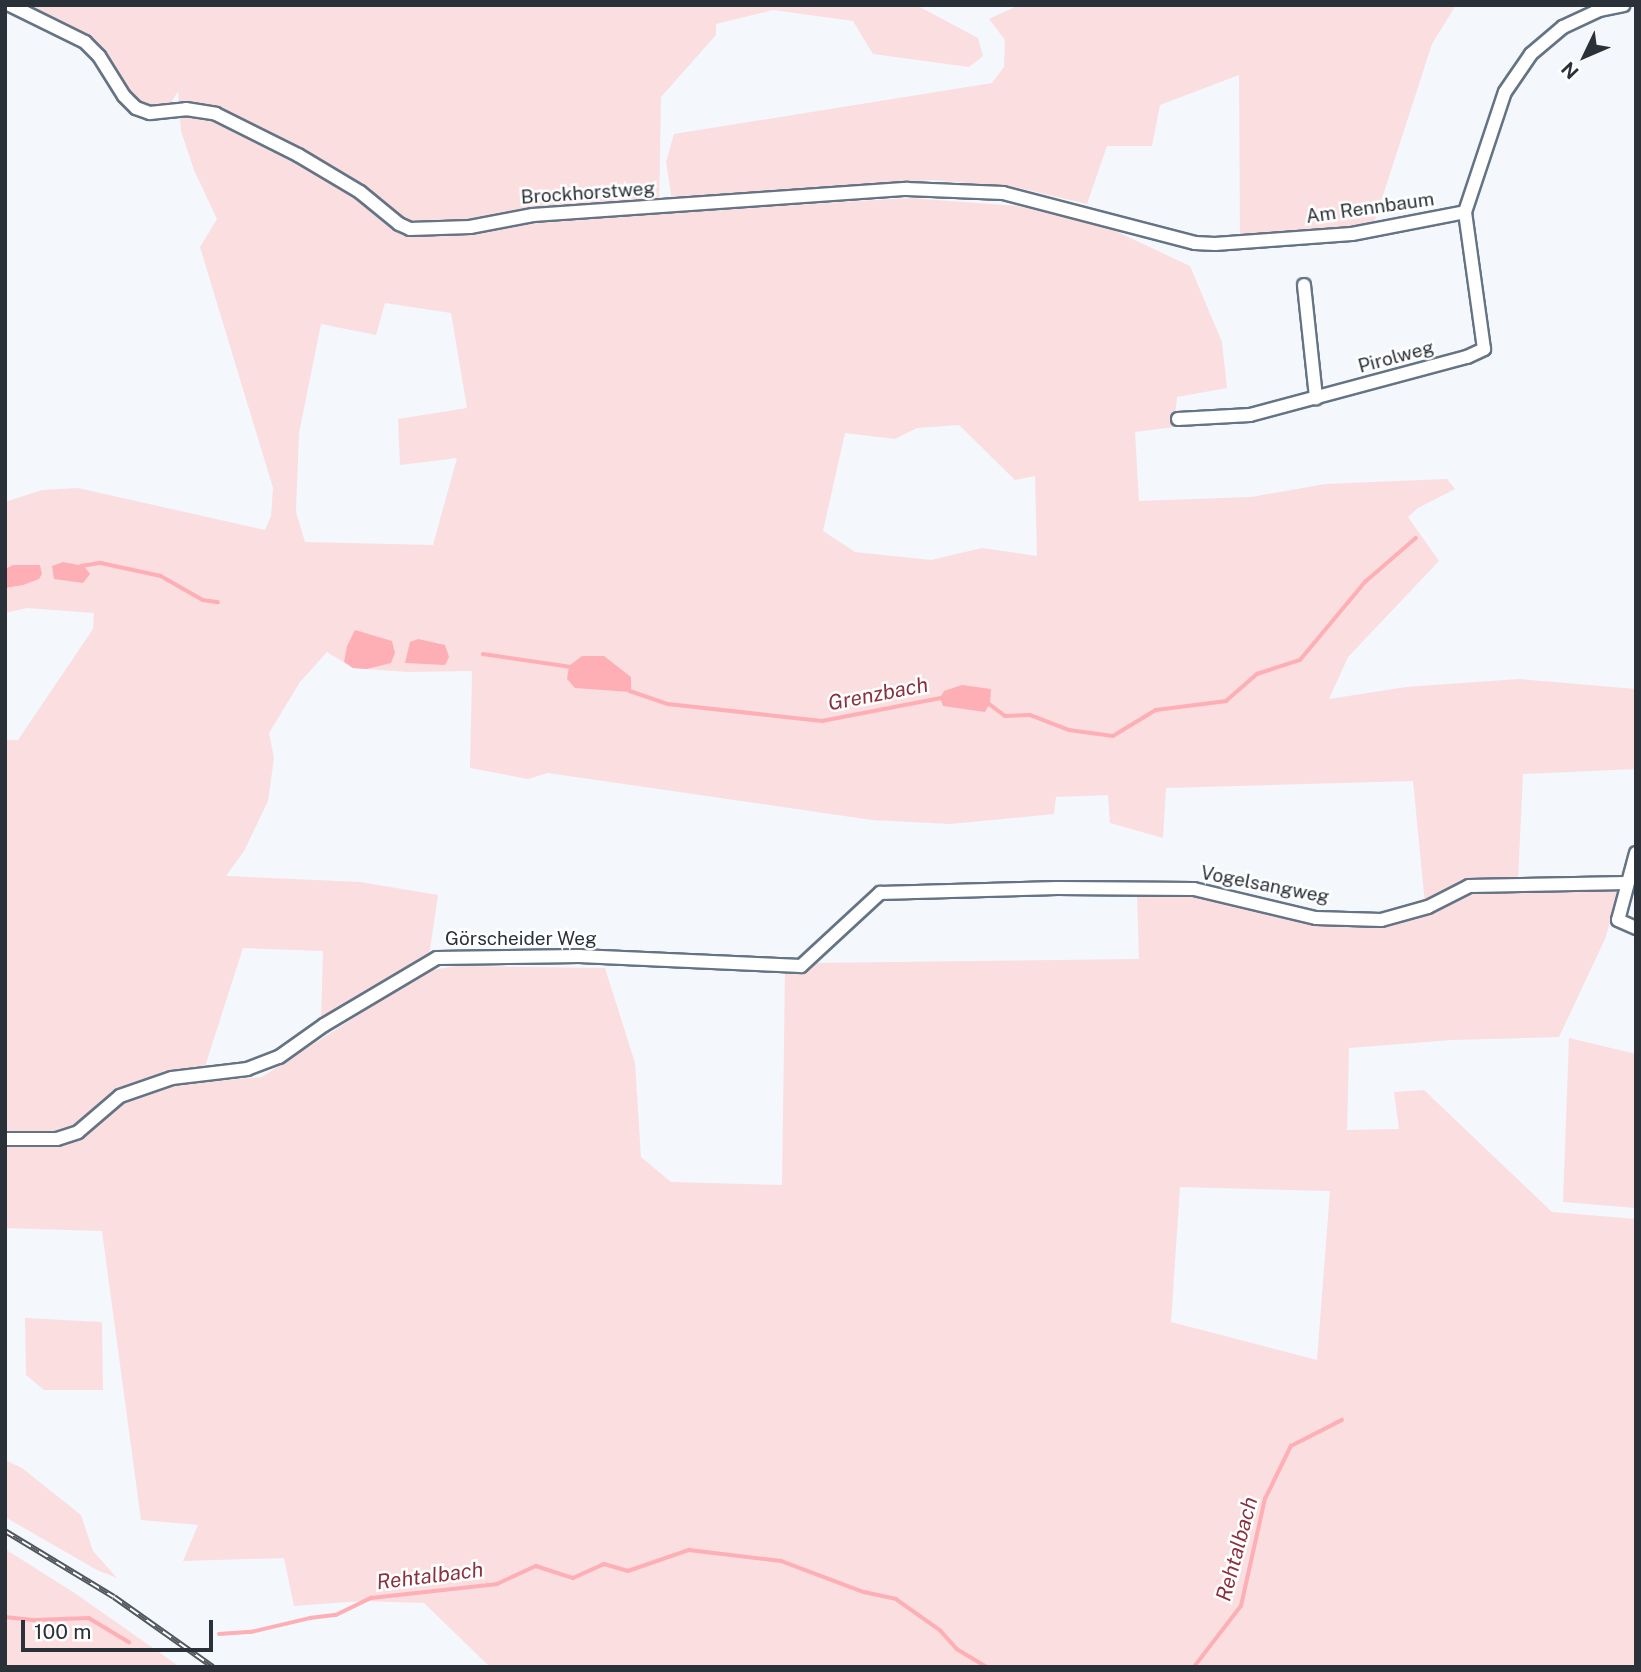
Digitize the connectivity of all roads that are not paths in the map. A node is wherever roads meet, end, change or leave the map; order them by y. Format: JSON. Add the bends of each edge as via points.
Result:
{"nodes":[{"id":1,"x":10,"y":5,"type":"edge"},
{"id":2,"x":1624,"y":5,"type":"edge"},
{"id":3,"x":1465,"y":212,"type":"junction"},
{"id":4,"x":1239,"y":243,"type":"joint"},
{"id":5,"x":1304,"y":285,"type":"dead end"},
{"id":6,"x":1316,"y":398,"type":"junction"},
{"id":7,"x":1178,"y":418,"type":"dead end"},
{"id":8,"x":1636,"y":853,"type":"edge"},
{"id":9,"x":1627,"y":883,"type":"junction"},
{"id":10,"x":1056,"y":888,"type":"joint"},
{"id":11,"x":1636,"y":928,"type":"edge"},
{"id":12,"x":5,"y":1139,"type":"edge"}],
"edges":[{"from":1,"to":4,"type":"street","name":"Brockhorstweg","via":[[85,42],[136,108],[150,113],[186,109],[215,114],[299,155],[410,229],[470,227],[533,215],[930,189],[1003,193],[1195,243]]},
{"from":2,"to":3,"type":"street","via":[[1599,10],[1563,27],[1531,54],[1506,92]]},
{"from":3,"to":4,"type":"street","name":"Am Rennbaum","via":[[1352,234]]},
{"from":3,"to":6,"type":"street","name":"Pirolweg","via":[[1484,349],[1467,358]]},
{"from":5,"to":6,"type":"street"},
{"from":6,"to":7,"type":"street","name":"Pirolweg","via":[[1250,415]]},
{"from":8,"to":9,"type":"street"},
{"from":9,"to":10,"type":"street","name":"Vogelsangweg","via":[[1469,886],[1428,907],[1381,920],[1316,918],[1195,890]]},
{"from":9,"to":11,"type":"street","via":[[1618,920]]},
{"from":10,"to":12,"type":"street","name":"Görscheider Weg","via":[[880,892],[801,966],[579,956],[437,958],[279,1057],[247,1069],[172,1078],[120,1096],[78,1132],[57,1139]]}]}
